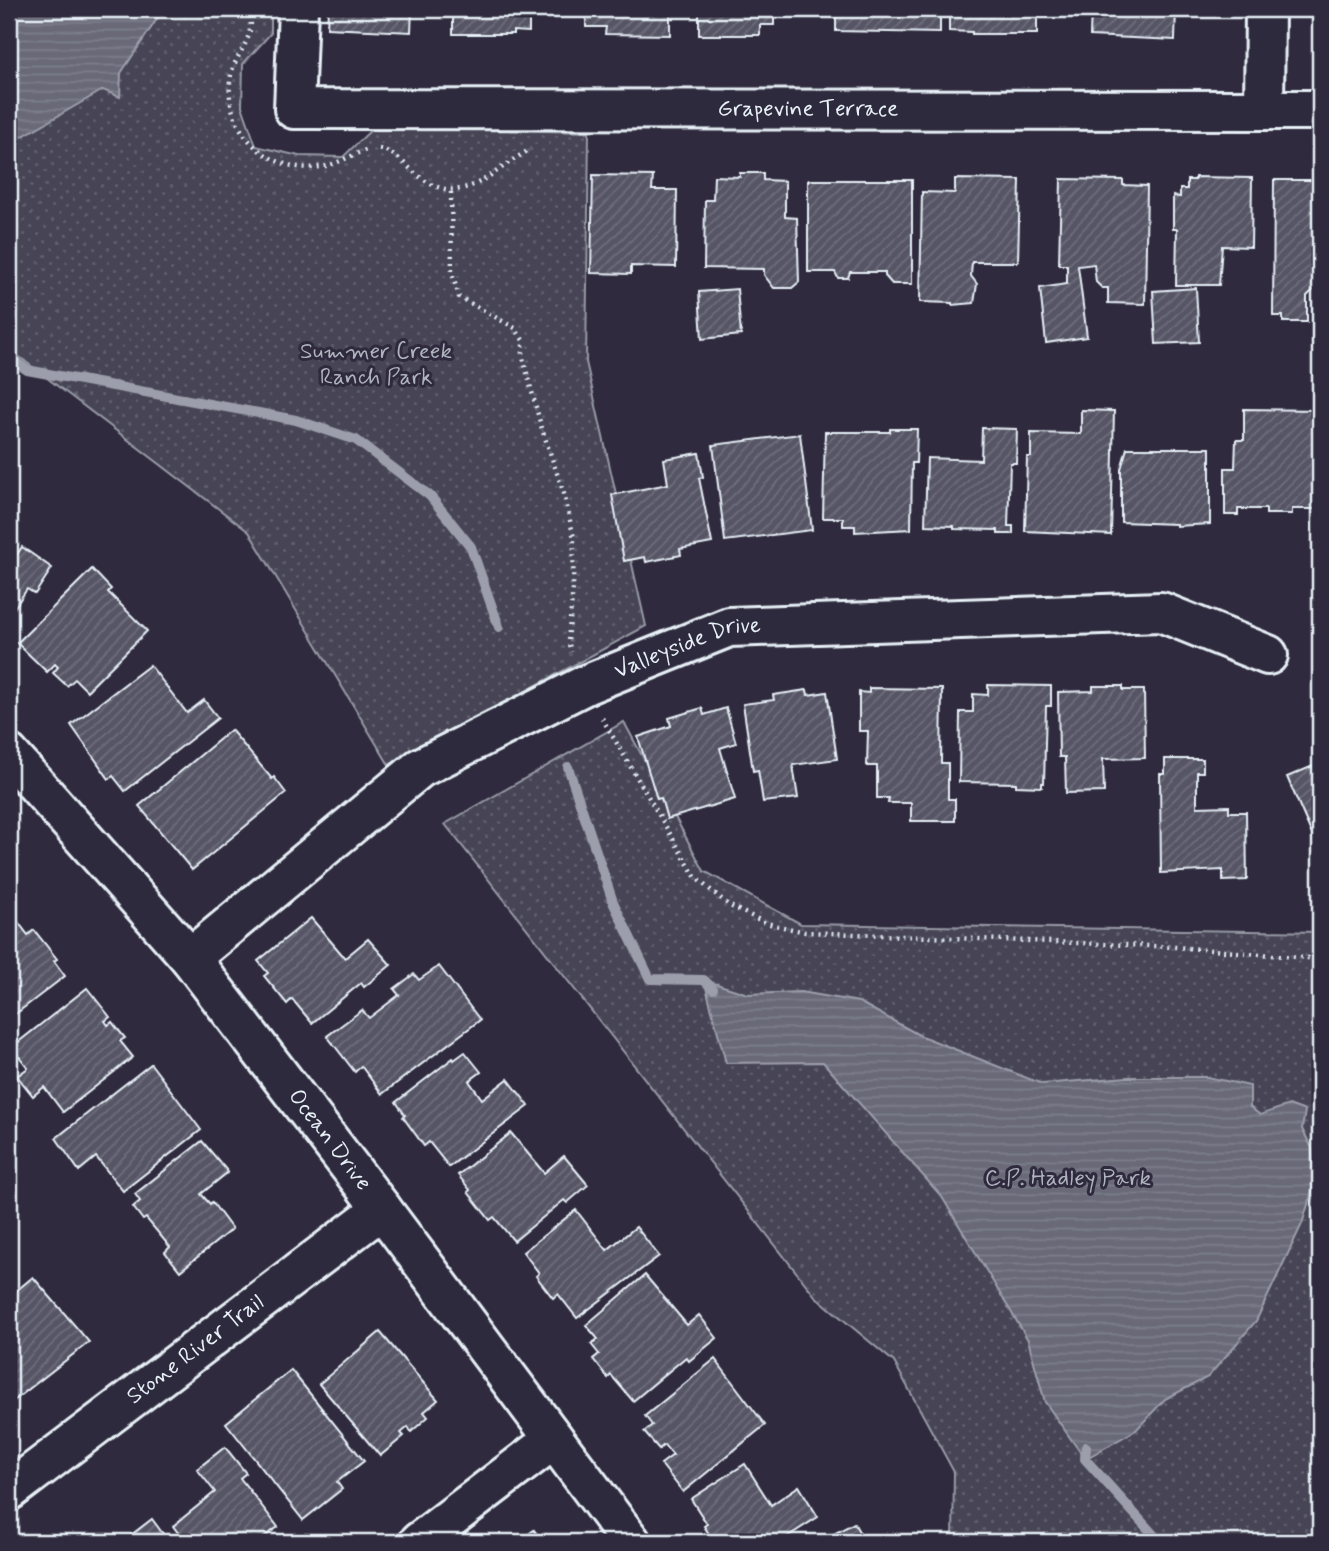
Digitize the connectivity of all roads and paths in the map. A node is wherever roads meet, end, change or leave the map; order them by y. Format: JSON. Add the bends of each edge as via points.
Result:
{"nodes":[{"id":1,"x":298,"y":9,"type":"edge"},
{"id":2,"x":1265,"y":9,"type":"edge"},
{"id":3,"x":1264,"y":109,"type":"junction"},
{"id":4,"x":1320,"y":110,"type":"edge"},
{"id":5,"x":451,"y":192,"type":"dead end"},
{"id":6,"x":1268,"y":655,"type":"dead end"},
{"id":7,"x":573,"y":659,"type":"dead end"},
{"id":8,"x":600,"y":714,"type":"dead end"},
{"id":9,"x":9,"y":754,"type":"edge"},
{"id":10,"x":190,"y":958,"type":"junction"},
{"id":11,"x":1320,"y":958,"type":"edge"},
{"id":12,"x":382,"y":1209,"type":"junction"},
{"id":13,"x":554,"y":1439,"type":"junction"},
{"id":14,"x":9,"y":1491,"type":"edge"},
{"id":15,"x":419,"y":1542,"type":"edge"},
{"id":16,"x":631,"y":1542,"type":"edge"},
{"id":17,"x":987,"y":1542,"type":"edge"},
{"id":18,"x":1014,"y":1542,"type":"edge"}],
"edges":[{"from":1,"to":3,"type":"street","name":"Grapevine Terrace","via":[[295,108]]},
{"from":2,"to":3,"type":"street"},
{"from":3,"to":4,"type":"street","name":"Grapevine Terrace"},
{"from":5,"to":7,"type":"path","via":[[452,273],[459,297],[515,328],[523,340],[532,392],[565,494],[574,538],[568,641]]},
{"from":6,"to":10,"type":"street","name":"Valleyside Drive","via":[[1161,612],[729,627],[585,685],[420,768]]},
{"from":8,"to":11,"type":"path","via":[[696,878],[730,906],[766,923],[805,932],[1176,947]]},
{"from":9,"to":10,"type":"street","name":"Ocean Drive"},
{"from":10,"to":12,"type":"street","name":"Ocean Drive"},
{"from":12,"to":13,"type":"street","name":"Ocean Drive"},
{"from":12,"to":14,"type":"street","name":"Stone River Trail"},
{"from":13,"to":15,"type":"street"},
{"from":13,"to":16,"type":"street","name":"Ocean Drive"},
{"from":17,"to":18,"type":"path","via":[[995,1538]]}]}
